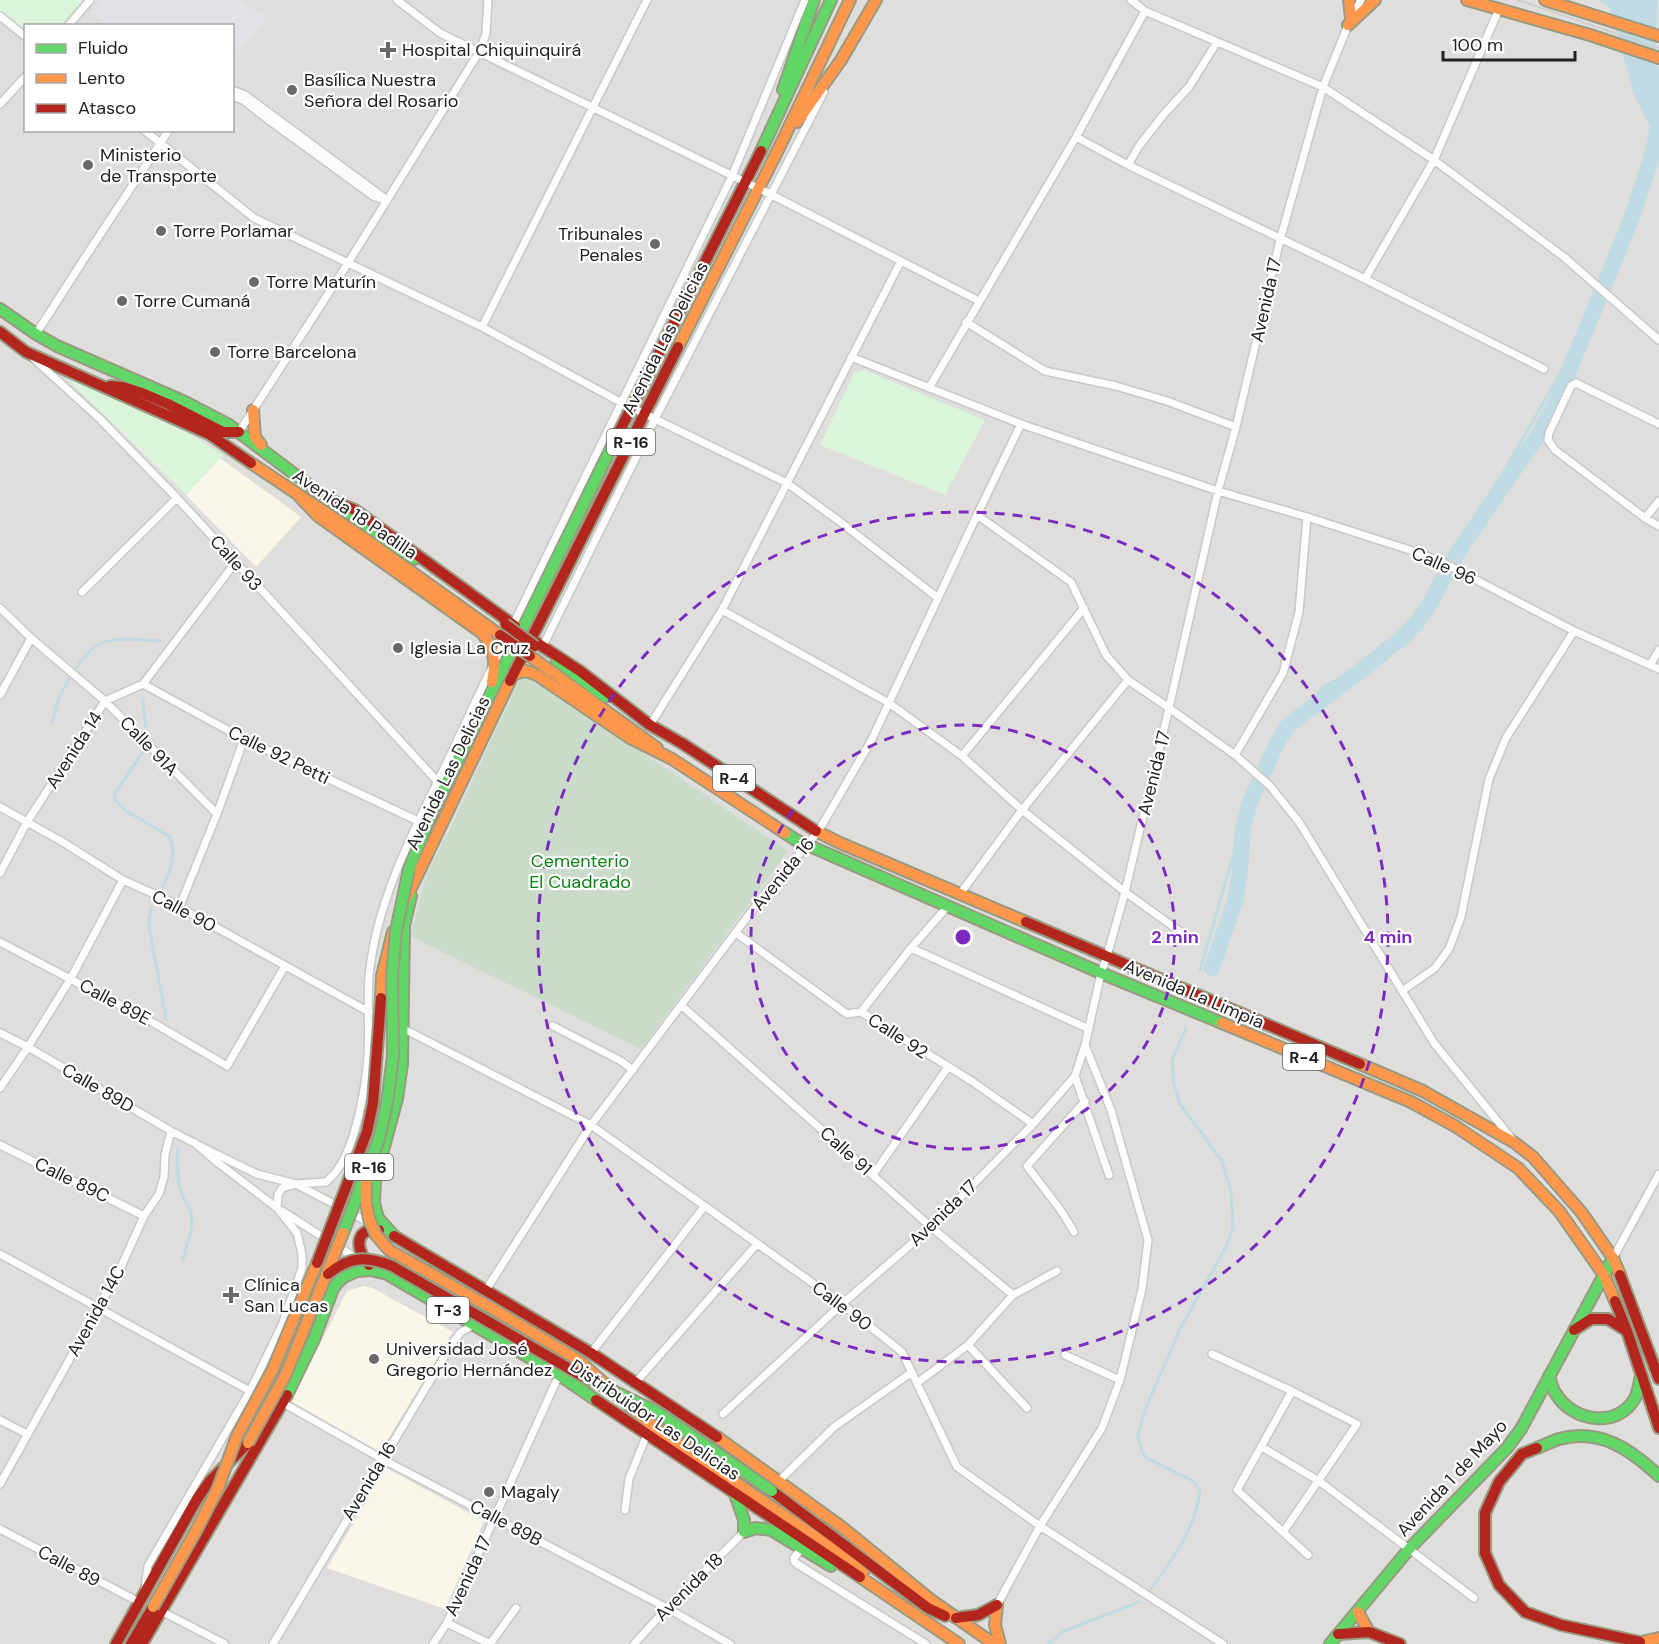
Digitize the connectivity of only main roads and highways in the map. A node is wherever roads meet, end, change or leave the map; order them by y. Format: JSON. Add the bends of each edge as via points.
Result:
{"nodes":[{"id":1,"x":814,"y":0,"type":"edge"},
{"id":2,"x":831,"y":0,"type":"edge"},
{"id":3,"x":850,"y":0,"type":"edge"},
{"id":4,"x":876,"y":0,"type":"edge"},
{"id":5,"x":1349,"y":0,"type":"edge"},
{"id":6,"x":1375,"y":0,"type":"edge"},
{"id":7,"x":1467,"y":0,"type":"edge"},
{"id":8,"x":1545,"y":0,"type":"edge"},
{"id":9,"x":1659,"y":36,"type":"edge"},
{"id":10,"x":1659,"y":58,"type":"edge"},
{"id":11,"x":761,"y":151,"type":"junction"},
{"id":12,"x":777,"y":152,"type":"junction"},
{"id":13,"x":0,"y":309,"type":"edge"},
{"id":14,"x":0,"y":332,"type":"edge"},
{"id":15,"x":100,"y":385,"type":"junction"},
{"id":16,"x":253,"y":410,"type":"road end"},
{"id":17,"x":239,"y":432,"type":"junction"},
{"id":18,"x":264,"y":450,"type":"junction"},
{"id":19,"x":299,"y":496,"type":"junction"},
{"id":20,"x":330,"y":500,"type":"junction"},
{"id":21,"x":405,"y":560,"type":"junction"},
{"id":22,"x":517,"y":628,"type":"junction"},
{"id":23,"x":531,"y":639,"type":"junction"},
{"id":24,"x":494,"y":662,"type":"junction"},
{"id":25,"x":514,"y":674,"type":"junction"},
{"id":26,"x":490,"y":694,"type":"junction"},
{"id":27,"x":615,"y":711,"type":"junction"},
{"id":28,"x":650,"y":725,"type":"junction"},
{"id":29,"x":672,"y":759,"type":"junction"},
{"id":30,"x":413,"y":884,"type":"junction"},
{"id":31,"x":366,"y":1175,"type":"junction"},
{"id":32,"x":391,"y":1234,"type":"junction"},
{"id":33,"x":1614,"y":1258,"type":"junction"},
{"id":34,"x":375,"y":1270,"type":"junction"},
{"id":35,"x":1604,"y":1275,"type":"junction"},
{"id":36,"x":326,"y":1276,"type":"junction"},
{"id":37,"x":1574,"y":1330,"type":"junction"},
{"id":38,"x":1627,"y":1331,"type":"junction"},
{"id":39,"x":1641,"y":1374,"type":"junction"},
{"id":40,"x":1549,"y":1376,"type":"junction"},
{"id":41,"x":1659,"y":1378,"type":"edge"},
{"id":42,"x":1659,"y":1428,"type":"edge"},
{"id":43,"x":1659,"y":1476,"type":"edge"},
{"id":44,"x":735,"y":1494,"type":"junction"},
{"id":45,"x":897,"y":1602,"type":"junction"},
{"id":46,"x":157,"y":1609,"type":"junction"},
{"id":47,"x":1358,"y":1612,"type":"junction"},
{"id":48,"x":956,"y":1618,"type":"junction"},
{"id":49,"x":1369,"y":1632,"type":"junction"},
{"id":50,"x":978,"y":1633,"type":"junction"},
{"id":51,"x":1338,"y":1634,"type":"junction"},
{"id":52,"x":1659,"y":1638,"type":"edge"},
{"id":53,"x":1635,"y":1643,"type":"edge"},
{"id":54,"x":116,"y":1644,"type":"edge"},
{"id":55,"x":131,"y":1644,"type":"edge"},
{"id":56,"x":142,"y":1644,"type":"edge"},
{"id":57,"x":959,"y":1644,"type":"edge"},
{"id":58,"x":994,"y":1644,"type":"edge"},
{"id":59,"x":1000,"y":1644,"type":"edge"},
{"id":60,"x":1330,"y":1644,"type":"edge"},
{"id":61,"x":1400,"y":1644,"type":"edge"}],
"edges":[{"from":1,"to":11,"type":"main road"},
{"from":2,"to":11,"type":"main road","name":"Avenida Las Delicias","number":"R-16"},
{"from":3,"to":12,"type":"main road","name":"Avenida Las Delicias","number":"R-16"},
{"from":4,"to":12,"type":"main road","via":[[841,60]]},
{"from":5,"to":6,"type":"main road","via":[[1350,22]]},
{"from":7,"to":10,"type":"main road"},
{"from":8,"to":9,"type":"main road"},
{"from":11,"to":22,"type":"main road","name":"Avenida Las Delicias","number":"R-16","via":[[626,405]]},
{"from":12,"to":23,"type":"main road","name":"Avenida Las Delicias","number":"R-16","via":[[650,416]]},
{"from":13,"to":17,"type":"main road","name":"Avenida 18 Padilla","via":[[57,346],[186,402]]},
{"from":14,"to":15,"type":"main road","name":"Avenida 18 Padilla","via":[[26,352]]},
{"from":15,"to":17,"type":"main road","via":[[142,393],[223,432]]},
{"from":15,"to":19,"type":"main road","name":"Avenida 18 Padilla","via":[[209,434]]},
{"from":16,"to":18,"type":"main road","via":[[255,437]]},
{"from":17,"to":18,"type":"main road","name":"Avenida 18 Padilla"},
{"from":18,"to":20,"type":"main road","name":"Avenida 18 Padilla"},
{"from":19,"to":21,"type":"main road","name":"Avenida 18 Padilla"},
{"from":19,"to":24,"type":"main road","via":[[318,516],[482,633],[495,652]]},
{"from":20,"to":21,"type":"main road","name":"Avenida 18 Padilla"},
{"from":20,"to":22,"type":"main road","via":[[355,510]]},
{"from":21,"to":27,"type":"main road","name":"Avenida 18 Padilla","bridge":true},
{"from":22,"to":24,"type":"main road"},
{"from":22,"to":26,"type":"main road","name":"Avenida Las Delicias","number":"R-16"},
{"from":23,"to":25,"type":"main road","name":"Avenida Las Delicias","number":"R-16"},
{"from":23,"to":28,"type":"main road"},
{"from":24,"to":26,"type":"main road"},
{"from":25,"to":29,"type":"main road","via":[[529,671],[537,675],[630,738]]},
{"from":25,"to":30,"type":"main road","name":"Avenida Las Delicias","number":"R-16"},
{"from":26,"to":31,"type":"main road","name":"Avenida Las Delicias","number":"R-16","bridge":true,"via":[[409,869],[396,931],[393,1056],[387,1103]]},
{"from":27,"to":28,"type":"main road","name":"Avenida 18 Padilla"},
{"from":27,"to":29,"type":"main road","name":"Avenida 18 Padilla","number":"R-4"},
{"from":28,"to":33,"type":"main road","name":"Avenida La Limpia","number":"R-4","via":[[818,832],[1423,1091],[1533,1157],[1582,1213]]},
{"from":29,"to":35,"type":"main road","name":"Avenida La Limpia","number":"R-4","via":[[806,845],[1411,1102],[1455,1126],[1518,1168],[1559,1211]]},
{"from":30,"to":32,"type":"main road","name":"Distribuidor Las Delicias","number":"R-16","via":[[404,926],[402,1064],[397,1099],[375,1180],[378,1218]]},
{"from":30,"to":46,"type":"main road","number":"R-16","bridge":true,"via":[[382,976],[373,1103],[367,1132],[273,1369],[237,1436],[218,1488]]},
{"from":31,"to":36,"type":"main road","number":"R-16","bridge":true},
{"from":31,"to":45,"type":"main road","bridge":true,"via":[[369,1221],[378,1240],[389,1250],[578,1360],[650,1424],[842,1555]]},
{"from":32,"to":34,"type":"main road","via":[[371,1229],[361,1235],[360,1254]]},
{"from":32,"to":48,"type":"main road","name":"Distribuidor Las Delicias","number":"T-3","via":[[591,1353],[709,1431],[843,1528]]},
{"from":33,"to":35,"type":"main road","name":"Avenida 1 de Mayo"},
{"from":33,"to":41,"type":"main road","name":"Avenida La Limpia","number":"R-4"},
{"from":34,"to":44,"type":"main road","name":"Distribuidor Las Delicias","number":"T-3","via":[[559,1375]]},
{"from":34,"to":46,"type":"main road","via":[[361,1269],[348,1274],[333,1289],[283,1403]]},
{"from":35,"to":37,"type":"main road","name":"Avenida 1 de Mayo"},
{"from":35,"to":38,"type":"main road","name":"Avenida La Limpia","number":"R-4"},
{"from":36,"to":50,"type":"main road","bridge":true,"via":[[351,1259],[381,1261],[392,1266],[570,1370],[657,1412],[772,1491],[928,1608]]},
{"from":36,"to":54,"type":"main road","number":"R-16","bridge":true,"via":[[285,1374],[248,1443],[197,1499]]},
{"from":37,"to":38,"type":"main road","via":[[1591,1319],[1608,1319]]},
{"from":37,"to":40,"type":"main road","name":"Avenida 1 de Mayo"},
{"from":38,"to":39,"type":"main road","name":"Avenida La Limpia","number":"R-4"},
{"from":39,"to":40,"type":"main road","via":[[1636,1398],[1624,1412],[1606,1420],[1587,1418],[1570,1410],[1556,1396]]},
{"from":39,"to":42,"type":"main road","name":"Avenida La Limpia","number":"R-4"},
{"from":40,"to":47,"type":"main road","name":"Avenida 1 de Mayo","via":[[1507,1448],[1410,1548]]},
{"from":43,"to":53,"type":"main road","via":[[1622,1447],[1594,1436],[1560,1439],[1522,1454],[1499,1482],[1485,1513],[1485,1553],[1498,1585],[1526,1612]]},
{"from":44,"to":45,"type":"main road","name":"Distribuidor Las Delicias","number":"T-3"},
{"from":44,"to":45,"type":"main road","via":[[744,1532],[756,1528],[771,1530]]},
{"from":45,"to":57,"type":"main road","number":"T-3"},
{"from":46,"to":55,"type":"main road","number":"R-16"},
{"from":46,"to":56,"type":"main road"},
{"from":47,"to":49,"type":"main road"},
{"from":47,"to":51,"type":"main road","name":"Avenida 1 de Mayo"},
{"from":48,"to":50,"type":"main road","name":"Distribuidor Las Delicias","number":"T-3"},
{"from":48,"to":59,"type":"main road","via":[[976,1617],[997,1605],[995,1625]]},
{"from":49,"to":51,"type":"main road"},
{"from":49,"to":61,"type":"main road"},
{"from":50,"to":58,"type":"main road","number":"T-3"},
{"from":51,"to":60,"type":"main road","name":"Avenida 1 de Mayo"},
{"from":52,"to":53,"type":"main road"}]}
